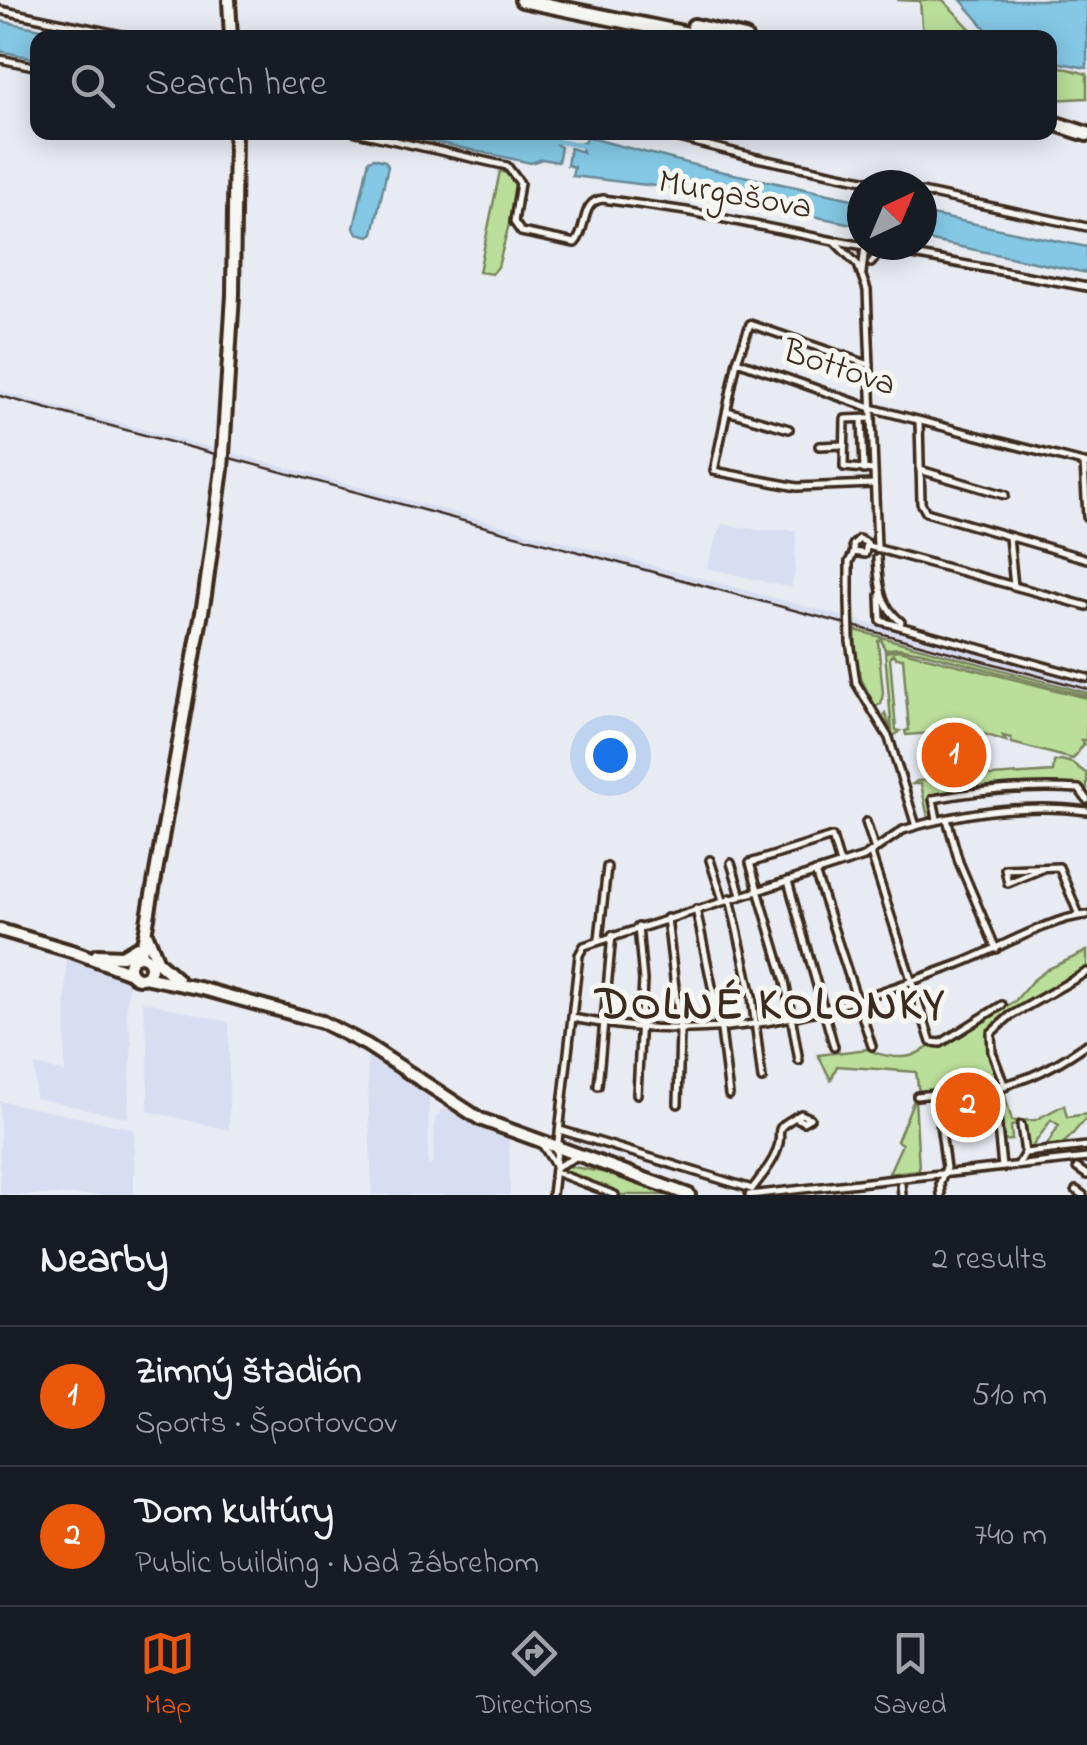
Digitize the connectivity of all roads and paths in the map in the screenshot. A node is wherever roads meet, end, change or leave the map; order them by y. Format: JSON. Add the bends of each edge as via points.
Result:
{"nodes":[{"id":1,"x":229,"y":0,"type":"edge"},
{"id":2,"x":522,"y":0,"type":"edge"},
{"id":3,"x":570,"y":0,"type":"edge"},
{"id":4,"x":0,"y":10,"type":"edge"},
{"id":5,"x":97,"y":30,"type":"edge"},
{"id":6,"x":231,"y":30,"type":"edge"},
{"id":7,"x":668,"y":30,"type":"edge"},
{"id":8,"x":708,"y":30,"type":"edge"},
{"id":9,"x":0,"y":59,"type":"edge"},
{"id":10,"x":30,"y":65,"type":"edge"},
{"id":11,"x":1057,"y":124,"type":"edge"},
{"id":12,"x":1057,"y":133,"type":"edge"},
{"id":13,"x":1087,"y":134,"type":"edge"},
{"id":14,"x":235,"y":140,"type":"edge"},
{"id":15,"x":392,"y":140,"type":"edge"},
{"id":16,"x":687,"y":140,"type":"edge"},
{"id":17,"x":1087,"y":143,"type":"edge"},
{"id":18,"x":847,"y":176,"type":"edge"},
{"id":19,"x":937,"y":195,"type":"edge"},
{"id":20,"x":1087,"y":226,"type":"edge"},
{"id":21,"x":834,"y":241,"type":"junction"},
{"id":22,"x":847,"y":243,"type":"edge"},
{"id":23,"x":937,"y":258,"type":"edge"},
{"id":24,"x":863,"y":260,"type":"edge"},
{"id":25,"x":873,"y":260,"type":"edge"},
{"id":26,"x":871,"y":263,"type":"dead end"},
{"id":27,"x":862,"y":273,"type":"junction"},
{"id":28,"x":1087,"y":287,"type":"edge"},
{"id":29,"x":737,"y":361,"type":"junction"},
{"id":30,"x":870,"y":365,"type":"junction"},
{"id":31,"x":872,"y":408,"type":"junction"},
{"id":32,"x":727,"y":411,"type":"junction"},
{"id":33,"x":872,"y":418,"type":"junction"},
{"id":34,"x":862,"y":419,"type":"junction"},
{"id":35,"x":919,"y":420,"type":"junction"},
{"id":36,"x":789,"y":429,"type":"dead end"},
{"id":37,"x":843,"y":445,"type":"junction"},
{"id":38,"x":818,"y":446,"type":"dead end"},
{"id":39,"x":1086,"y":464,"type":"edge"},
{"id":40,"x":864,"y":470,"type":"junction"},
{"id":41,"x":874,"y":470,"type":"junction"},
{"id":42,"x":920,"y":470,"type":"junction"},
{"id":43,"x":874,"y":484,"type":"junction"},
{"id":44,"x":1005,"y":496,"type":"dead end"},
{"id":45,"x":1087,"y":519,"type":"edge"},
{"id":46,"x":876,"y":522,"type":"junction"},
{"id":47,"x":1008,"y":537,"type":"junction"},
{"id":48,"x":874,"y":538,"type":"junction"},
{"id":49,"x":867,"y":545,"type":"junction"},
{"id":50,"x":881,"y":549,"type":"junction"},
{"id":51,"x":856,"y":554,"type":"junction"},
{"id":52,"x":878,"y":558,"type":"dead end"},
{"id":53,"x":1087,"y":559,"type":"edge"},
{"id":54,"x":1014,"y":586,"type":"junction"},
{"id":55,"x":880,"y":594,"type":"junction"},
{"id":56,"x":1087,"y":606,"type":"edge"},
{"id":57,"x":901,"y":622,"type":"dead end"},
{"id":58,"x":1087,"y":678,"type":"edge"},
{"id":59,"x":1087,"y":800,"type":"edge"},
{"id":60,"x":1087,"y":810,"type":"edge"},
{"id":61,"x":947,"y":818,"type":"junction"},
{"id":62,"x":938,"y":820,"type":"junction"},
{"id":63,"x":866,"y":822,"type":"dead end"},
{"id":64,"x":916,"y":826,"type":"junction"},
{"id":65,"x":873,"y":852,"type":"junction"},
{"id":66,"x":710,"y":860,"type":"dead end"},
{"id":67,"x":731,"y":863,"type":"dead end"},
{"id":68,"x":840,"y":864,"type":"junction"},
{"id":69,"x":607,"y":866,"type":"dead end"},
{"id":70,"x":1044,"y":868,"type":"junction"},
{"id":71,"x":815,"y":872,"type":"junction"},
{"id":72,"x":788,"y":881,"type":"junction"},
{"id":73,"x":758,"y":889,"type":"junction"},
{"id":74,"x":741,"y":894,"type":"junction"},
{"id":75,"x":727,"y":899,"type":"junction"},
{"id":76,"x":696,"y":908,"type":"junction"},
{"id":77,"x":1083,"y":915,"type":"edge"},
{"id":78,"x":667,"y":918,"type":"junction"},
{"id":79,"x":638,"y":927,"type":"junction"},
{"id":80,"x":146,"y":928,"type":"junction"},
{"id":81,"x":0,"y":930,"type":"edge"},
{"id":82,"x":612,"y":934,"type":"junction"},
{"id":83,"x":599,"y":938,"type":"junction"},
{"id":84,"x":996,"y":949,"type":"junction"},
{"id":85,"x":75,"y":952,"type":"junction"},
{"id":86,"x":134,"y":958,"type":"junction"},
{"id":87,"x":101,"y":960,"type":"junction"},
{"id":88,"x":150,"y":963,"type":"junction"},
{"id":89,"x":131,"y":972,"type":"junction"},
{"id":90,"x":1087,"y":972,"type":"edge"},
{"id":91,"x":144,"y":977,"type":"junction"},
{"id":92,"x":912,"y":980,"type":"junction"},
{"id":93,"x":181,"y":983,"type":"junction"},
{"id":94,"x":856,"y":1000,"type":"junction"},
{"id":95,"x":1002,"y":1005,"type":"dead end"},
{"id":96,"x":824,"y":1010,"type":"junction"},
{"id":97,"x":572,"y":1018,"type":"junction"},
{"id":98,"x":792,"y":1019,"type":"junction"},
{"id":99,"x":606,"y":1024,"type":"junction"},
{"id":100,"x":756,"y":1026,"type":"junction"},
{"id":101,"x":642,"y":1028,"type":"junction"},
{"id":102,"x":680,"y":1030,"type":"junction"},
{"id":103,"x":720,"y":1030,"type":"junction"},
{"id":104,"x":1087,"y":1044,"type":"edge"},
{"id":105,"x":872,"y":1046,"type":"dead end"},
{"id":106,"x":834,"y":1047,"type":"dead end"},
{"id":107,"x":800,"y":1060,"type":"dead end"},
{"id":108,"x":762,"y":1079,"type":"dead end"},
{"id":109,"x":598,"y":1086,"type":"dead end"},
{"id":110,"x":1005,"y":1086,"type":"junction"},
{"id":111,"x":994,"y":1088,"type":"junction"},
{"id":112,"x":638,"y":1094,"type":"dead end"},
{"id":113,"x":936,"y":1094,"type":"junction"},
{"id":114,"x":730,"y":1095,"type":"dead end"},
{"id":115,"x":917,"y":1096,"type":"dead end"},
{"id":116,"x":678,"y":1104,"type":"dead end"},
{"id":117,"x":795,"y":1117,"type":"dead end"},
{"id":118,"x":1021,"y":1125,"type":"dead end"},
{"id":119,"x":560,"y":1130,"type":"junction"},
{"id":120,"x":539,"y":1140,"type":"junction"},
{"id":121,"x":1087,"y":1146,"type":"edge"},
{"id":122,"x":558,"y":1148,"type":"junction"},
{"id":123,"x":1074,"y":1148,"type":"junction"},
{"id":124,"x":1038,"y":1152,"type":"junction"},
{"id":125,"x":1025,"y":1153,"type":"junction"},
{"id":126,"x":576,"y":1154,"type":"junction"},
{"id":127,"x":1087,"y":1158,"type":"edge"},
{"id":128,"x":1072,"y":1160,"type":"junction"},
{"id":129,"x":1038,"y":1164,"type":"junction"},
{"id":130,"x":1018,"y":1165,"type":"junction"},
{"id":131,"x":1002,"y":1167,"type":"junction"},
{"id":132,"x":1077,"y":1168,"type":"dead end"},
{"id":133,"x":556,"y":1169,"type":"junction"},
{"id":134,"x":946,"y":1173,"type":"junction"},
{"id":135,"x":930,"y":1174,"type":"junction"},
{"id":136,"x":1087,"y":1175,"type":"edge"},
{"id":137,"x":940,"y":1183,"type":"junction"},
{"id":138,"x":901,"y":1184,"type":"dead end"},
{"id":139,"x":1076,"y":1190,"type":"dead end"},
{"id":140,"x":751,"y":1193,"type":"edge"},
{"id":141,"x":552,"y":1195,"type":"edge"},
{"id":142,"x":615,"y":1195,"type":"edge"},
{"id":143,"x":689,"y":1195,"type":"edge"},
{"id":144,"x":902,"y":1195,"type":"edge"},
{"id":145,"x":941,"y":1195,"type":"edge"},
{"id":146,"x":1083,"y":1195,"type":"edge"}],
"edges":[{"from":1,"to":6,"type":"main road"},
{"from":2,"to":7,"type":"highway"},
{"from":3,"to":8,"type":"highway"},
{"from":4,"to":5,"type":"street"},
{"from":9,"to":10,"type":"street"},
{"from":11,"to":13,"type":"highway"},
{"from":12,"to":17,"type":"highway"},
{"from":14,"to":80,"type":"main road","bridge":true,"via":[[222,469]]},
{"from":15,"to":21,"type":"street","name":"Murgašova","via":[[508,166],[520,183],[514,222],[521,232],[575,243],[594,200]]},
{"from":16,"to":18,"type":"street"},
{"from":19,"to":20,"type":"street"},
{"from":21,"to":22,"type":"street"},
{"from":21,"to":27,"type":"street","name":"Murgašova"},
{"from":23,"to":28,"type":"street"},
{"from":24,"to":27,"type":"street"},
{"from":25,"to":26,"type":"street"},
{"from":27,"to":30,"type":"street"},
{"from":29,"to":30,"type":"street","name":"Bottova","via":[[753,323]]},
{"from":29,"to":31,"type":"street","name":"Bottova"},
{"from":29,"to":32,"type":"street"},
{"from":30,"to":31,"type":"street"},
{"from":31,"to":33,"type":"street"},
{"from":31,"to":35,"type":"street","name":"Bottova"},
{"from":32,"to":36,"type":"street"},
{"from":32,"to":43,"type":"street","via":[[714,471],[796,487]]},
{"from":33,"to":34,"type":"street"},
{"from":33,"to":41,"type":"street"},
{"from":34,"to":37,"type":"street","via":[[845,420]]},
{"from":34,"to":40,"type":"street"},
{"from":35,"to":39,"type":"street","name":"Bottova"},
{"from":35,"to":42,"type":"street"},
{"from":37,"to":38,"type":"street"},
{"from":37,"to":40,"type":"street","via":[[844,467]]},
{"from":39,"to":45,"type":"street"},
{"from":40,"to":41,"type":"street"},
{"from":41,"to":43,"type":"street"},
{"from":42,"to":44,"type":"street"},
{"from":42,"to":47,"type":"street","via":[[926,512]]},
{"from":43,"to":46,"type":"street"},
{"from":46,"to":48,"type":"street"},
{"from":46,"to":49,"type":"street"},
{"from":47,"to":53,"type":"street"},
{"from":47,"to":54,"type":"street"},
{"from":48,"to":49,"type":"street"},
{"from":48,"to":50,"type":"street"},
{"from":49,"to":50,"type":"street"},
{"from":49,"to":51,"type":"street"},
{"from":49,"to":51,"type":"street","via":[[854,543]]},
{"from":50,"to":54,"type":"street"},
{"from":51,"to":64,"type":"street","bridge":true,"via":[[848,570],[856,683],[889,738]]},
{"from":52,"to":55,"type":"street"},
{"from":54,"to":56,"type":"street"},
{"from":55,"to":57,"type":"street"},
{"from":55,"to":58,"type":"street","via":[[881,621]]},
{"from":59,"to":62,"type":"street","via":[[1079,789],[1066,788],[970,792],[932,799]]},
{"from":60,"to":61,"type":"street","via":[[1016,808]]},
{"from":61,"to":62,"type":"street"},
{"from":61,"to":84,"type":"street","via":[[958,862]]},
{"from":62,"to":64,"type":"street"},
{"from":63,"to":65,"type":"street"},
{"from":64,"to":65,"type":"street"},
{"from":65,"to":68,"type":"street"},
{"from":65,"to":92,"type":"street"},
{"from":66,"to":75,"type":"street"},
{"from":67,"to":74,"type":"street"},
{"from":68,"to":71,"type":"street"},
{"from":68,"to":73,"type":"street","via":[[832,837],[750,863]]},
{"from":69,"to":83,"type":"street"},
{"from":70,"to":70,"type":"street","via":[[1024,868],[1005,869],[1008,883]]},
{"from":70,"to":77,"type":"street","via":[[1059,868]]},
{"from":71,"to":72,"type":"street"},
{"from":71,"to":94,"type":"street"},
{"from":72,"to":73,"type":"street"},
{"from":72,"to":96,"type":"street"},
{"from":73,"to":74,"type":"street"},
{"from":73,"to":98,"type":"street"},
{"from":74,"to":75,"type":"street"},
{"from":75,"to":76,"type":"street"},
{"from":75,"to":100,"type":"street"},
{"from":76,"to":78,"type":"street"},
{"from":76,"to":103,"type":"street"},
{"from":77,"to":84,"type":"street"},
{"from":78,"to":79,"type":"street"},
{"from":78,"to":102,"type":"street"},
{"from":79,"to":82,"type":"street"},
{"from":79,"to":101,"type":"street"},
{"from":80,"to":85,"type":"main road","via":[[125,956]]},
{"from":80,"to":86,"type":"main road"},
{"from":80,"to":88,"type":"main road"},
{"from":80,"to":93,"type":"main road","via":[[158,962]]},
{"from":81,"to":85,"type":"main road"},
{"from":82,"to":83,"type":"street"},
{"from":82,"to":99,"type":"street"},
{"from":83,"to":97,"type":"street","via":[[579,955]]},
{"from":84,"to":92,"type":"street"},
{"from":85,"to":87,"type":"main road"},
{"from":86,"to":87,"type":"main road"},
{"from":86,"to":88,"type":"main road"},
{"from":86,"to":89,"type":"main road"},
{"from":87,"to":89,"type":"main road"},
{"from":88,"to":91,"type":"main road"},
{"from":88,"to":93,"type":"main road"},
{"from":89,"to":91,"type":"main road"},
{"from":90,"to":110,"type":"street","via":[[991,1033]]},
{"from":91,"to":93,"type":"main road"},
{"from":92,"to":94,"type":"street"},
{"from":92,"to":95,"type":"street","via":[[931,1042],[941,1043]]},
{"from":93,"to":120,"type":"main road","via":[[322,1022],[466,1112]]},
{"from":94,"to":96,"type":"street"},
{"from":94,"to":105,"type":"street"},
{"from":96,"to":98,"type":"street"},
{"from":96,"to":106,"type":"street"},
{"from":97,"to":99,"type":"street"},
{"from":97,"to":119,"type":"street"},
{"from":98,"to":100,"type":"street"},
{"from":98,"to":107,"type":"street"},
{"from":99,"to":101,"type":"street"},
{"from":99,"to":109,"type":"street"},
{"from":100,"to":103,"type":"street"},
{"from":100,"to":108,"type":"street"},
{"from":101,"to":102,"type":"street"},
{"from":101,"to":112,"type":"street"},
{"from":102,"to":103,"type":"street"},
{"from":102,"to":116,"type":"street"},
{"from":103,"to":114,"type":"street"},
{"from":104,"to":110,"type":"street","via":[[1034,1078]]},
{"from":110,"to":111,"type":"street"},
{"from":111,"to":113,"type":"street"},
{"from":111,"to":131,"type":"street"},
{"from":113,"to":115,"type":"street"},
{"from":113,"to":134,"type":"street"},
{"from":117,"to":140,"type":"street","via":[[779,1128],[776,1154]]},
{"from":118,"to":125,"type":"street"},
{"from":119,"to":122,"type":"street"},
{"from":119,"to":126,"type":"street"},
{"from":119,"to":140,"type":"street"},
{"from":120,"to":122,"type":"main road"},
{"from":120,"to":133,"type":"street"},
{"from":121,"to":123,"type":"street"},
{"from":122,"to":126,"type":"main road"},
{"from":122,"to":133,"type":"street"},
{"from":123,"to":124,"type":"street"},
{"from":123,"to":128,"type":"street"},
{"from":124,"to":125,"type":"street"},
{"from":124,"to":129,"type":"street"},
{"from":125,"to":130,"type":"street"},
{"from":126,"to":133,"type":"street"},
{"from":126,"to":143,"type":"main road"},
{"from":127,"to":128,"type":"street"},
{"from":128,"to":129,"type":"street"},
{"from":129,"to":130,"type":"street"},
{"from":130,"to":131,"type":"street"},
{"from":131,"to":134,"type":"street"},
{"from":132,"to":136,"type":"street"},
{"from":133,"to":141,"type":"street"},
{"from":133,"to":142,"type":"street"},
{"from":134,"to":135,"type":"street"},
{"from":134,"to":137,"type":"street"},
{"from":135,"to":137,"type":"street"},
{"from":135,"to":140,"type":"street"},
{"from":137,"to":145,"type":"street"},
{"from":138,"to":144,"type":"street"},
{"from":139,"to":146,"type":"street"}]}
